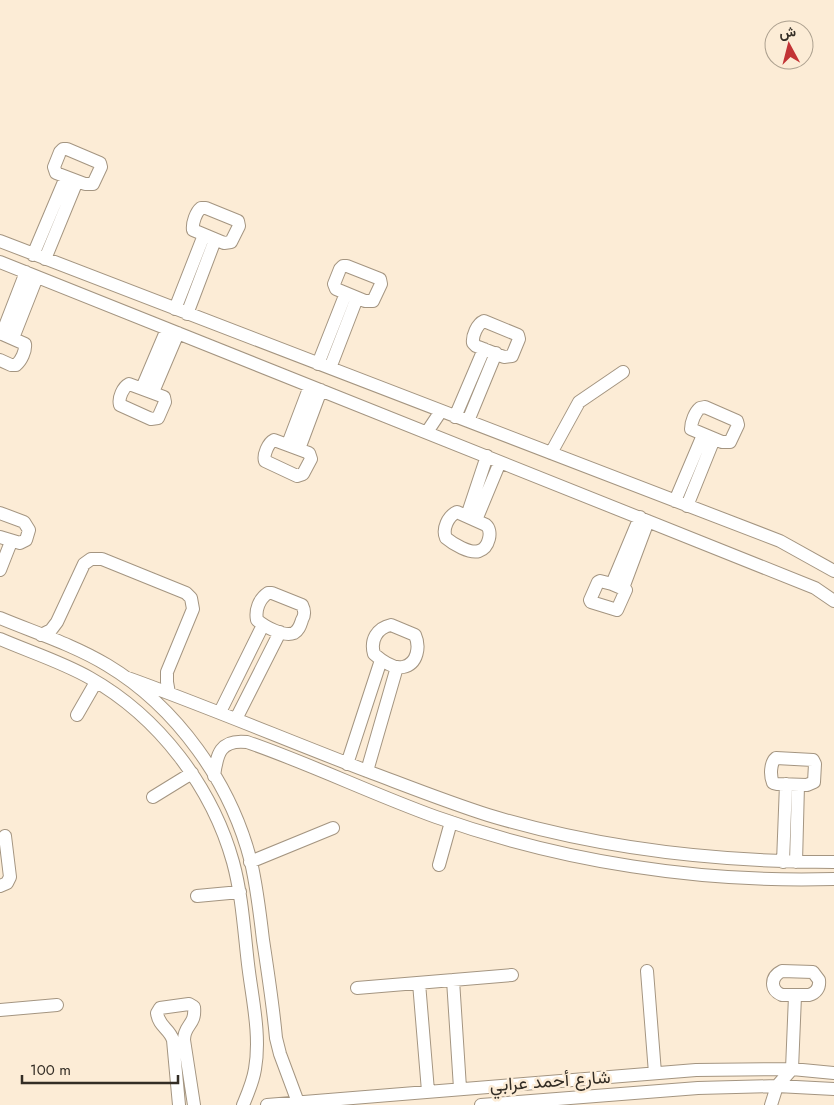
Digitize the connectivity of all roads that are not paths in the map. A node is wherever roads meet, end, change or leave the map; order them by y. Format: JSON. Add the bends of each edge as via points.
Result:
{"nodes":[{"id":1,"x":71,"y":179,"type":"dead end"},
{"id":2,"x":0,"y":241,"type":"edge"},
{"id":3,"x":39,"y":257,"type":"junction"},
{"id":4,"x":0,"y":262,"type":"edge"},
{"id":5,"x":31,"y":275,"type":"junction"},
{"id":6,"x":351,"y":296,"type":"dead end"},
{"id":7,"x":175,"y":309,"type":"junction"},
{"id":8,"x":187,"y":314,"type":"junction"},
{"id":9,"x":173,"y":331,"type":"junction"},
{"id":10,"x":5,"y":335,"type":"edge"},
{"id":11,"x":275,"y":347,"type":"junction"},
{"id":12,"x":0,"y":360,"type":"edge"},
{"id":13,"x":324,"y":366,"type":"junction"},
{"id":14,"x":266,"y":368,"type":"junction"},
{"id":15,"x":623,"y":372,"type":"dead end"},
{"id":16,"x":316,"y":388,"type":"junction"},
{"id":17,"x":148,"y":390,"type":"dead end"},
{"id":18,"x":441,"y":411,"type":"junction"},
{"id":19,"x":455,"y":416,"type":"junction"},
{"id":20,"x":468,"y":421,"type":"junction"},
{"id":21,"x":428,"y":432,"type":"junction"},
{"id":22,"x":293,"y":446,"type":"dead end"},
{"id":23,"x":551,"y":453,"type":"junction"},
{"id":24,"x":487,"y":456,"type":"junction"},
{"id":25,"x":500,"y":462,"type":"junction"},
{"id":26,"x":674,"y":501,"type":"junction"},
{"id":27,"x":687,"y":506,"type":"junction"},
{"id":28,"x":0,"y":513,"type":"edge"},
{"id":29,"x":644,"y":519,"type":"junction"},
{"id":30,"x":5,"y":540,"type":"edge"},
{"id":31,"x":834,"y":569,"type":"edge"},
{"id":32,"x":0,"y":570,"type":"edge"},
{"id":33,"x":618,"y":586,"type":"dead end"},
{"id":34,"x":834,"y":601,"type":"edge"},
{"id":35,"x":0,"y":618,"type":"edge"},
{"id":36,"x":263,"y":625,"type":"junction"},
{"id":37,"x":280,"y":632,"type":"junction"},
{"id":38,"x":41,"y":635,"type":"junction"},
{"id":39,"x":0,"y":639,"type":"edge"},
{"id":40,"x":381,"y":660,"type":"junction"},
{"id":41,"x":397,"y":667,"type":"junction"},
{"id":42,"x":125,"y":677,"type":"junction"},
{"id":43,"x":96,"y":682,"type":"junction"},
{"id":44,"x":169,"y":693,"type":"junction"},
{"id":45,"x":220,"y":712,"type":"junction"},
{"id":46,"x":77,"y":715,"type":"dead end"},
{"id":47,"x":236,"y":719,"type":"junction"},
{"id":48,"x":347,"y":764,"type":"junction"},
{"id":49,"x":367,"y":771,"type":"junction"},
{"id":50,"x":192,"y":773,"type":"junction"},
{"id":51,"x":214,"y":776,"type":"junction"},
{"id":52,"x":391,"y":781,"type":"junction"},
{"id":53,"x":792,"y":785,"type":"dead end"},
{"id":54,"x":153,"y":797,"type":"dead end"},
{"id":55,"x":386,"y":798,"type":"junction"},
{"id":56,"x":451,"y":822,"type":"junction"},
{"id":57,"x":333,"y":828,"type":"dead end"},
{"id":58,"x":5,"y":836,"type":"dead end"},
{"id":59,"x":250,"y":862,"type":"junction"},
{"id":60,"x":789,"y":862,"type":"junction"},
{"id":61,"x":834,"y":862,"type":"edge"},
{"id":62,"x":439,"y":865,"type":"dead end"},
{"id":63,"x":834,"y":879,"type":"edge"},
{"id":64,"x":0,"y":886,"type":"edge"},
{"id":65,"x":240,"y":892,"type":"junction"},
{"id":66,"x":197,"y":896,"type":"dead end"},
{"id":67,"x":647,"y":971,"type":"dead end"},
{"id":68,"x":512,"y":975,"type":"dead end"},
{"id":69,"x":453,"y":980,"type":"junction"},
{"id":70,"x":419,"y":983,"type":"junction"},
{"id":71,"x":357,"y":988,"type":"dead end"},
{"id":72,"x":794,"y":996,"type":"dead end"},
{"id":73,"x":57,"y":1005,"type":"dead end"},
{"id":74,"x":0,"y":1010,"type":"edge"},
{"id":75,"x":187,"y":1028,"type":"junction"},
{"id":76,"x":168,"y":1030,"type":"junction"},
{"id":77,"x":280,"y":1054,"type":"junction"},
{"id":78,"x":256,"y":1057,"type":"junction"},
{"id":79,"x":792,"y":1069,"type":"junction"},
{"id":80,"x":696,"y":1070,"type":"junction"},
{"id":81,"x":655,"y":1073,"type":"junction"},
{"id":82,"x":834,"y":1073,"type":"edge"},
{"id":83,"x":777,"y":1086,"type":"junction"},
{"id":84,"x":460,"y":1088,"type":"junction"},
{"id":85,"x":698,"y":1088,"type":"junction"},
{"id":86,"x":834,"y":1089,"type":"edge"},
{"id":87,"x":428,"y":1091,"type":"junction"},
{"id":88,"x":353,"y":1101,"type":"edge"},
{"id":89,"x":299,"y":1104,"type":"edge"},
{"id":90,"x":179,"y":1105,"type":"edge"},
{"id":91,"x":194,"y":1105,"type":"edge"},
{"id":92,"x":243,"y":1105,"type":"edge"},
{"id":93,"x":267,"y":1105,"type":"edge"},
{"id":94,"x":481,"y":1105,"type":"edge"},
{"id":95,"x":771,"y":1105,"type":"edge"}],
"edges":[{"from":1,"to":3,"type":"street"},
{"from":2,"to":3,"type":"street"},
{"from":3,"to":7,"type":"street"},
{"from":4,"to":5,"type":"street"},
{"from":5,"to":9,"type":"street"},
{"from":5,"to":10,"type":"street"},
{"from":6,"to":13,"type":"street"},
{"from":7,"to":8,"type":"street"},
{"from":7,"to":8,"type":"street","via":[[210,238]]},
{"from":8,"to":11,"type":"street"},
{"from":9,"to":14,"type":"street"},
{"from":9,"to":17,"type":"street"},
{"from":10,"to":12,"type":"street","via":[[25,344],[25,348],[19,362],[13,366]]},
{"from":11,"to":13,"type":"street"},
{"from":11,"to":14,"type":"street"},
{"from":13,"to":18,"type":"street"},
{"from":14,"to":16,"type":"street"},
{"from":15,"to":23,"type":"street","via":[[579,402]]},
{"from":16,"to":21,"type":"street"},
{"from":16,"to":22,"type":"street"},
{"from":18,"to":19,"type":"street"},
{"from":18,"to":21,"type":"street"},
{"from":19,"to":20,"type":"street"},
{"from":19,"to":20,"type":"street","via":[[490,351]]},
{"from":20,"to":23,"type":"street"},
{"from":21,"to":24,"type":"street"},
{"from":23,"to":26,"type":"street"},
{"from":24,"to":25,"type":"street"},
{"from":24,"to":25,"type":"street","via":[[472,518]]},
{"from":25,"to":29,"type":"street"},
{"from":26,"to":27,"type":"street"},
{"from":26,"to":27,"type":"street","via":[[709,437]]},
{"from":27,"to":31,"type":"street","via":[[780,541]]},
{"from":28,"to":30,"type":"street","via":[[24,522],[28,527],[26,540],[20,543]]},
{"from":29,"to":33,"type":"street"},
{"from":29,"to":34,"type":"street","via":[[815,588]]},
{"from":30,"to":32,"type":"street"},
{"from":35,"to":38,"type":"street"},
{"from":36,"to":37,"type":"street"},
{"from":36,"to":37,"type":"street","via":[[257,620],[256,612],[268,594],[272,592],[302,605],[304,615],[300,628],[291,634]]},
{"from":36,"to":45,"type":"street"},
{"from":37,"to":47,"type":"street"},
{"from":38,"to":42,"type":"street","via":[[92,656]]},
{"from":38,"to":44,"type":"street","via":[[54,626],[84,564],[91,559],[102,559],[186,593],[191,598],[193,609],[167,672]]},
{"from":39,"to":43,"type":"street"},
{"from":40,"to":41,"type":"street"},
{"from":40,"to":41,"type":"street","via":[[374,654],[373,643],[380,630],[391,625],[415,635],[418,648],[414,660]]},
{"from":40,"to":48,"type":"street"},
{"from":41,"to":49,"type":"street"},
{"from":42,"to":44,"type":"street"},
{"from":42,"to":51,"type":"street","via":[[169,716]]},
{"from":43,"to":46,"type":"street"},
{"from":43,"to":50,"type":"street","via":[[150,723]]},
{"from":44,"to":45,"type":"street"},
{"from":45,"to":47,"type":"street"},
{"from":47,"to":48,"type":"street"},
{"from":48,"to":49,"type":"street"},
{"from":49,"to":52,"type":"street"},
{"from":50,"to":54,"type":"street"},
{"from":50,"to":65,"type":"street","via":[[220,825]]},
{"from":51,"to":55,"type":"street","via":[[220,750],[233,742],[246,742]]},
{"from":51,"to":59,"type":"street","via":[[232,809]]},
{"from":52,"to":55,"type":"street"},
{"from":52,"to":60,"type":"street","via":[[489,815],[588,839],[689,855]]},
{"from":53,"to":60,"type":"street"},
{"from":55,"to":56,"type":"street"},
{"from":56,"to":62,"type":"street"},
{"from":56,"to":63,"type":"street","via":[[543,848],[650,869],[760,879]]},
{"from":57,"to":59,"type":"street"},
{"from":58,"to":64,"type":"street","via":[[10,877]]},
{"from":59,"to":77,"type":"street"},
{"from":60,"to":61,"type":"street"},
{"from":65,"to":66,"type":"street"},
{"from":65,"to":78,"type":"street","via":[[257,1041]]},
{"from":67,"to":81,"type":"street"},
{"from":68,"to":69,"type":"street"},
{"from":69,"to":70,"type":"street"},
{"from":69,"to":84,"type":"street"},
{"from":70,"to":71,"type":"street"},
{"from":70,"to":87,"type":"street"},
{"from":72,"to":79,"type":"street"},
{"from":73,"to":74,"type":"street"},
{"from":75,"to":76,"type":"street"},
{"from":75,"to":76,"type":"street","via":[[194,1019],[194,1008],[190,1005],[158,1010],[159,1022]]},
{"from":75,"to":91,"type":"street","via":[[184,1040]]},
{"from":76,"to":90,"type":"street","via":[[173,1040]]},
{"from":77,"to":78,"type":"street"},
{"from":77,"to":89,"type":"street"},
{"from":78,"to":92,"type":"street"},
{"from":79,"to":80,"type":"street","name":"شارع أحمد عرابي"},
{"from":79,"to":82,"type":"street","name":"شارع أحمد عرابي"},
{"from":79,"to":83,"type":"street"},
{"from":80,"to":81,"type":"street","name":"شارع أحمد عرابي"},
{"from":80,"to":85,"type":"street"},
{"from":81,"to":84,"type":"street","name":"شارع أحمد عرابي"},
{"from":83,"to":85,"type":"street"},
{"from":83,"to":86,"type":"street"},
{"from":83,"to":95,"type":"street"},
{"from":84,"to":87,"type":"street","name":"شارع أحمد عرابي"},
{"from":85,"to":94,"type":"street"},
{"from":87,"to":88,"type":"street","name":"شارع أحمد عرابي"},
{"from":88,"to":89,"type":"street","name":"شارع أحمد عرابي"},
{"from":89,"to":93,"type":"street","name":"شارع أحمد عرابي"}]}
